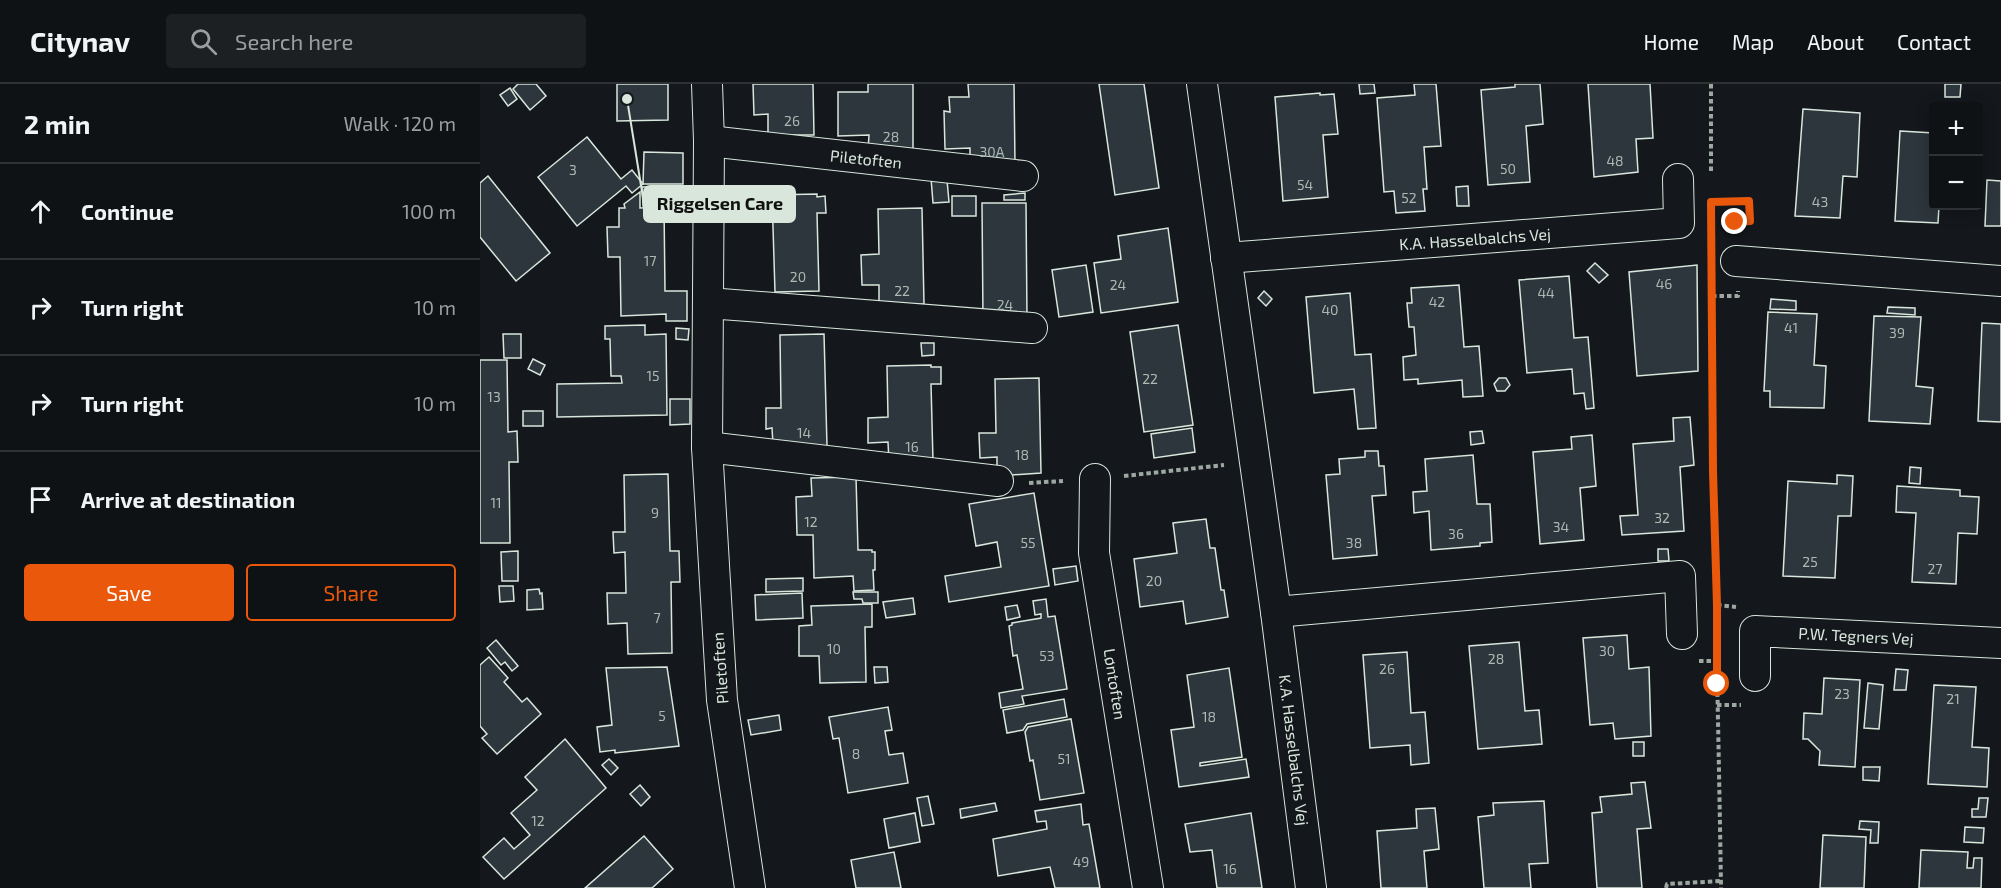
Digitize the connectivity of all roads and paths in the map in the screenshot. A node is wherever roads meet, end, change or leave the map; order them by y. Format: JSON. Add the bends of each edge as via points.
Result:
{"nodes":[{"id":1,"x":707,"y":84,"type":"edge"},
{"id":2,"x":1202,"y":84,"type":"edge"},
{"id":3,"x":1711,"y":84,"type":"edge"},
{"id":4,"x":709,"y":141,"type":"junction"},
{"id":5,"x":1023,"y":176,"type":"dead end"},
{"id":6,"x":1678,"y":178,"type":"dead end"},
{"id":7,"x":1711,"y":178,"type":"dead end"},
{"id":8,"x":1711,"y":213,"type":"dead end"},
{"id":9,"x":1226,"y":258,"type":"junction"},
{"id":10,"x":1736,"y":261,"type":"joint"},
{"id":11,"x":1712,"y":278,"type":"dead end"},
{"id":12,"x":2001,"y":281,"type":"edge"},
{"id":13,"x":708,"y":303,"type":"junction"},
{"id":14,"x":1032,"y":328,"type":"dead end"},
{"id":15,"x":707,"y":447,"type":"junction"},
{"id":16,"x":1095,"y":479,"type":"dead end"},
{"id":17,"x":998,"y":481,"type":"dead end"},
{"id":18,"x":1276,"y":612,"type":"junction"},
{"id":19,"x":1682,"y":634,"type":"dead end"},
{"id":20,"x":2001,"y":643,"type":"edge"},
{"id":21,"x":1755,"y":676,"type":"dead end"},
{"id":22,"x":1721,"y":881,"type":"junction"},
{"id":23,"x":750,"y":888,"type":"edge"},
{"id":24,"x":1148,"y":888,"type":"edge"},
{"id":25,"x":1311,"y":888,"type":"edge"},
{"id":26,"x":1666,"y":888,"type":"edge"},
{"id":27,"x":1721,"y":888,"type":"edge"}],
"edges":[{"from":1,"to":4,"type":"street","name":"Piletoften"},
{"from":2,"to":9,"type":"street","name":"K.A. Hasselbalchs Vej"},
{"from":3,"to":7,"type":"path"},
{"from":4,"to":5,"type":"street","name":"Piletoften"},
{"from":4,"to":13,"type":"street","name":"Piletoften"},
{"from":6,"to":9,"type":"street","name":"K.A. Hasselbalchs Vej","via":[[1679,223]]},
{"from":8,"to":10,"type":"path","via":[[1711,202],[1749,201],[1750,221],[1735,222]]},
{"from":9,"to":18,"type":"street","name":"K.A. Hasselbalchs Vej"},
{"from":10,"to":12,"type":"street"},
{"from":11,"to":22,"type":"path"},
{"from":13,"to":14,"type":"street"},
{"from":13,"to":15,"type":"street","name":"Piletoften"},
{"from":15,"to":17,"type":"street"},
{"from":15,"to":23,"type":"street","name":"Piletoften","via":[[722,700]]},
{"from":16,"to":24,"type":"street","name":"Løntoften","via":[[1094,553]]},
{"from":18,"to":19,"type":"street","via":[[1680,576]]},
{"from":18,"to":25,"type":"street","name":"K.A. Hasselbalchs Vej"},
{"from":20,"to":21,"type":"street","name":"P.W. Tegners Vej","via":[[1755,631]]},
{"from":22,"to":26,"type":"path","via":[[1667,884]]},
{"from":22,"to":27,"type":"path"}]}
